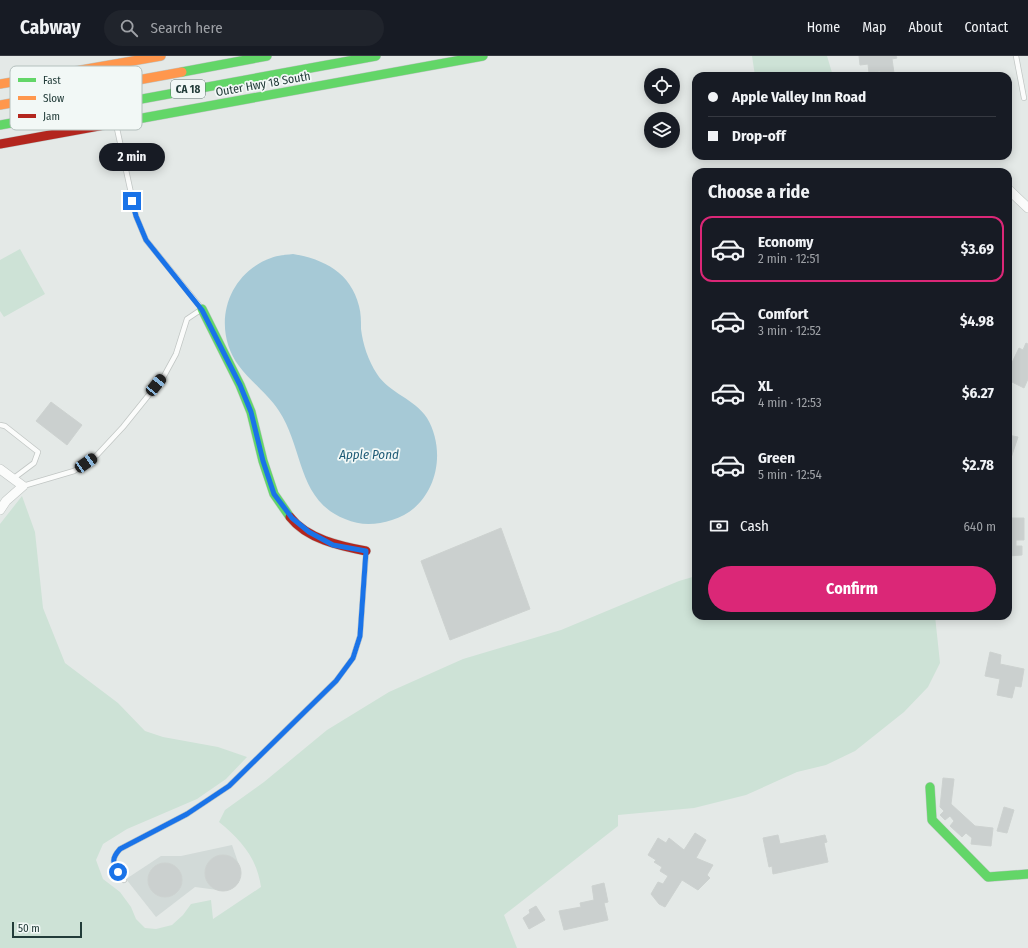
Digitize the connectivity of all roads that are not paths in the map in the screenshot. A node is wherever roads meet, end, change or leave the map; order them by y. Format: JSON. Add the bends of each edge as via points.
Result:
{"nodes":[{"id":1,"x":161,"y":56,"type":"edge"},
{"id":2,"x":267,"y":56,"type":"edge"},
{"id":3,"x":376,"y":56,"type":"edge"},
{"id":4,"x":483,"y":56,"type":"edge"},
{"id":5,"x":1016,"y":56,"type":"edge"},
{"id":6,"x":104,"y":66,"type":"edge"},
{"id":7,"x":142,"y":79,"type":"edge"},
{"id":8,"x":10,"y":82,"type":"edge"},
{"id":9,"x":0,"y":84,"type":"edge"},
{"id":10,"x":1024,"y":98,"type":"dead end"},
{"id":11,"x":142,"y":99,"type":"edge"},
{"id":12,"x":10,"y":103,"type":"edge"},
{"id":13,"x":0,"y":105,"type":"edge"},
{"id":14,"x":142,"y":117,"type":"edge"},
{"id":15,"x":10,"y":123,"type":"edge"},
{"id":16,"x":0,"y":125,"type":"edge"},
{"id":17,"x":74,"y":130,"type":"edge"},
{"id":18,"x":118,"y":130,"type":"edge"},
{"id":19,"x":0,"y":144,"type":"edge"},
{"id":20,"x":1012,"y":193,"type":"edge"},
{"id":21,"x":1028,"y":208,"type":"edge"},
{"id":22,"x":202,"y":310,"type":"junction"},
{"id":23,"x":0,"y":425,"type":"edge"},
{"id":24,"x":0,"y":469,"type":"edge"},
{"id":25,"x":14,"y":478,"type":"junction"},
{"id":26,"x":23,"y":486,"type":"junction"},
{"id":27,"x":0,"y":510,"type":"edge"},
{"id":28,"x":366,"y":551,"type":"joint"},
{"id":29,"x":930,"y":786,"type":"dead end"},
{"id":30,"x":1028,"y":874,"type":"edge"},
{"id":31,"x":124,"y":880,"type":"dead end"}],
"edges":[{"from":1,"to":6,"type":"street"},
{"from":2,"to":7,"type":"street","number":"CA 18"},
{"from":3,"to":11,"type":"street","number":"CA 18"},
{"from":4,"to":14,"type":"street","name":"Outer Hwy 18 South"},
{"from":5,"to":10,"type":"lane"},
{"from":8,"to":9,"type":"street"},
{"from":12,"to":13,"type":"street","number":"CA 18"},
{"from":15,"to":16,"type":"street","number":"CA 18"},
{"from":17,"to":19,"type":"street","name":"Outer Hwy 18 South"},
{"from":18,"to":22,"type":"lane","via":[[136,216],[146,240]]},
{"from":20,"to":21,"type":"street"},
{"from":22,"to":26,"type":"lane","via":[[187,319],[176,354],[164,376],[97,456],[74,471]]},
{"from":22,"to":28,"type":"street","via":[[246,398],[274,494],[292,518],[309,532],[333,545]]},
{"from":23,"to":25,"type":"lane","via":[[5,426],[38,452],[34,463]]},
{"from":24,"to":25,"type":"street"},
{"from":25,"to":26,"type":"street"},
{"from":26,"to":27,"type":"street"},
{"from":28,"to":31,"type":"lane","via":[[360,636],[353,658],[336,681],[229,786],[209,801],[120,849],[114,856],[113,864]]},
{"from":29,"to":30,"type":"street","via":[[932,820],[988,877]]}]}
